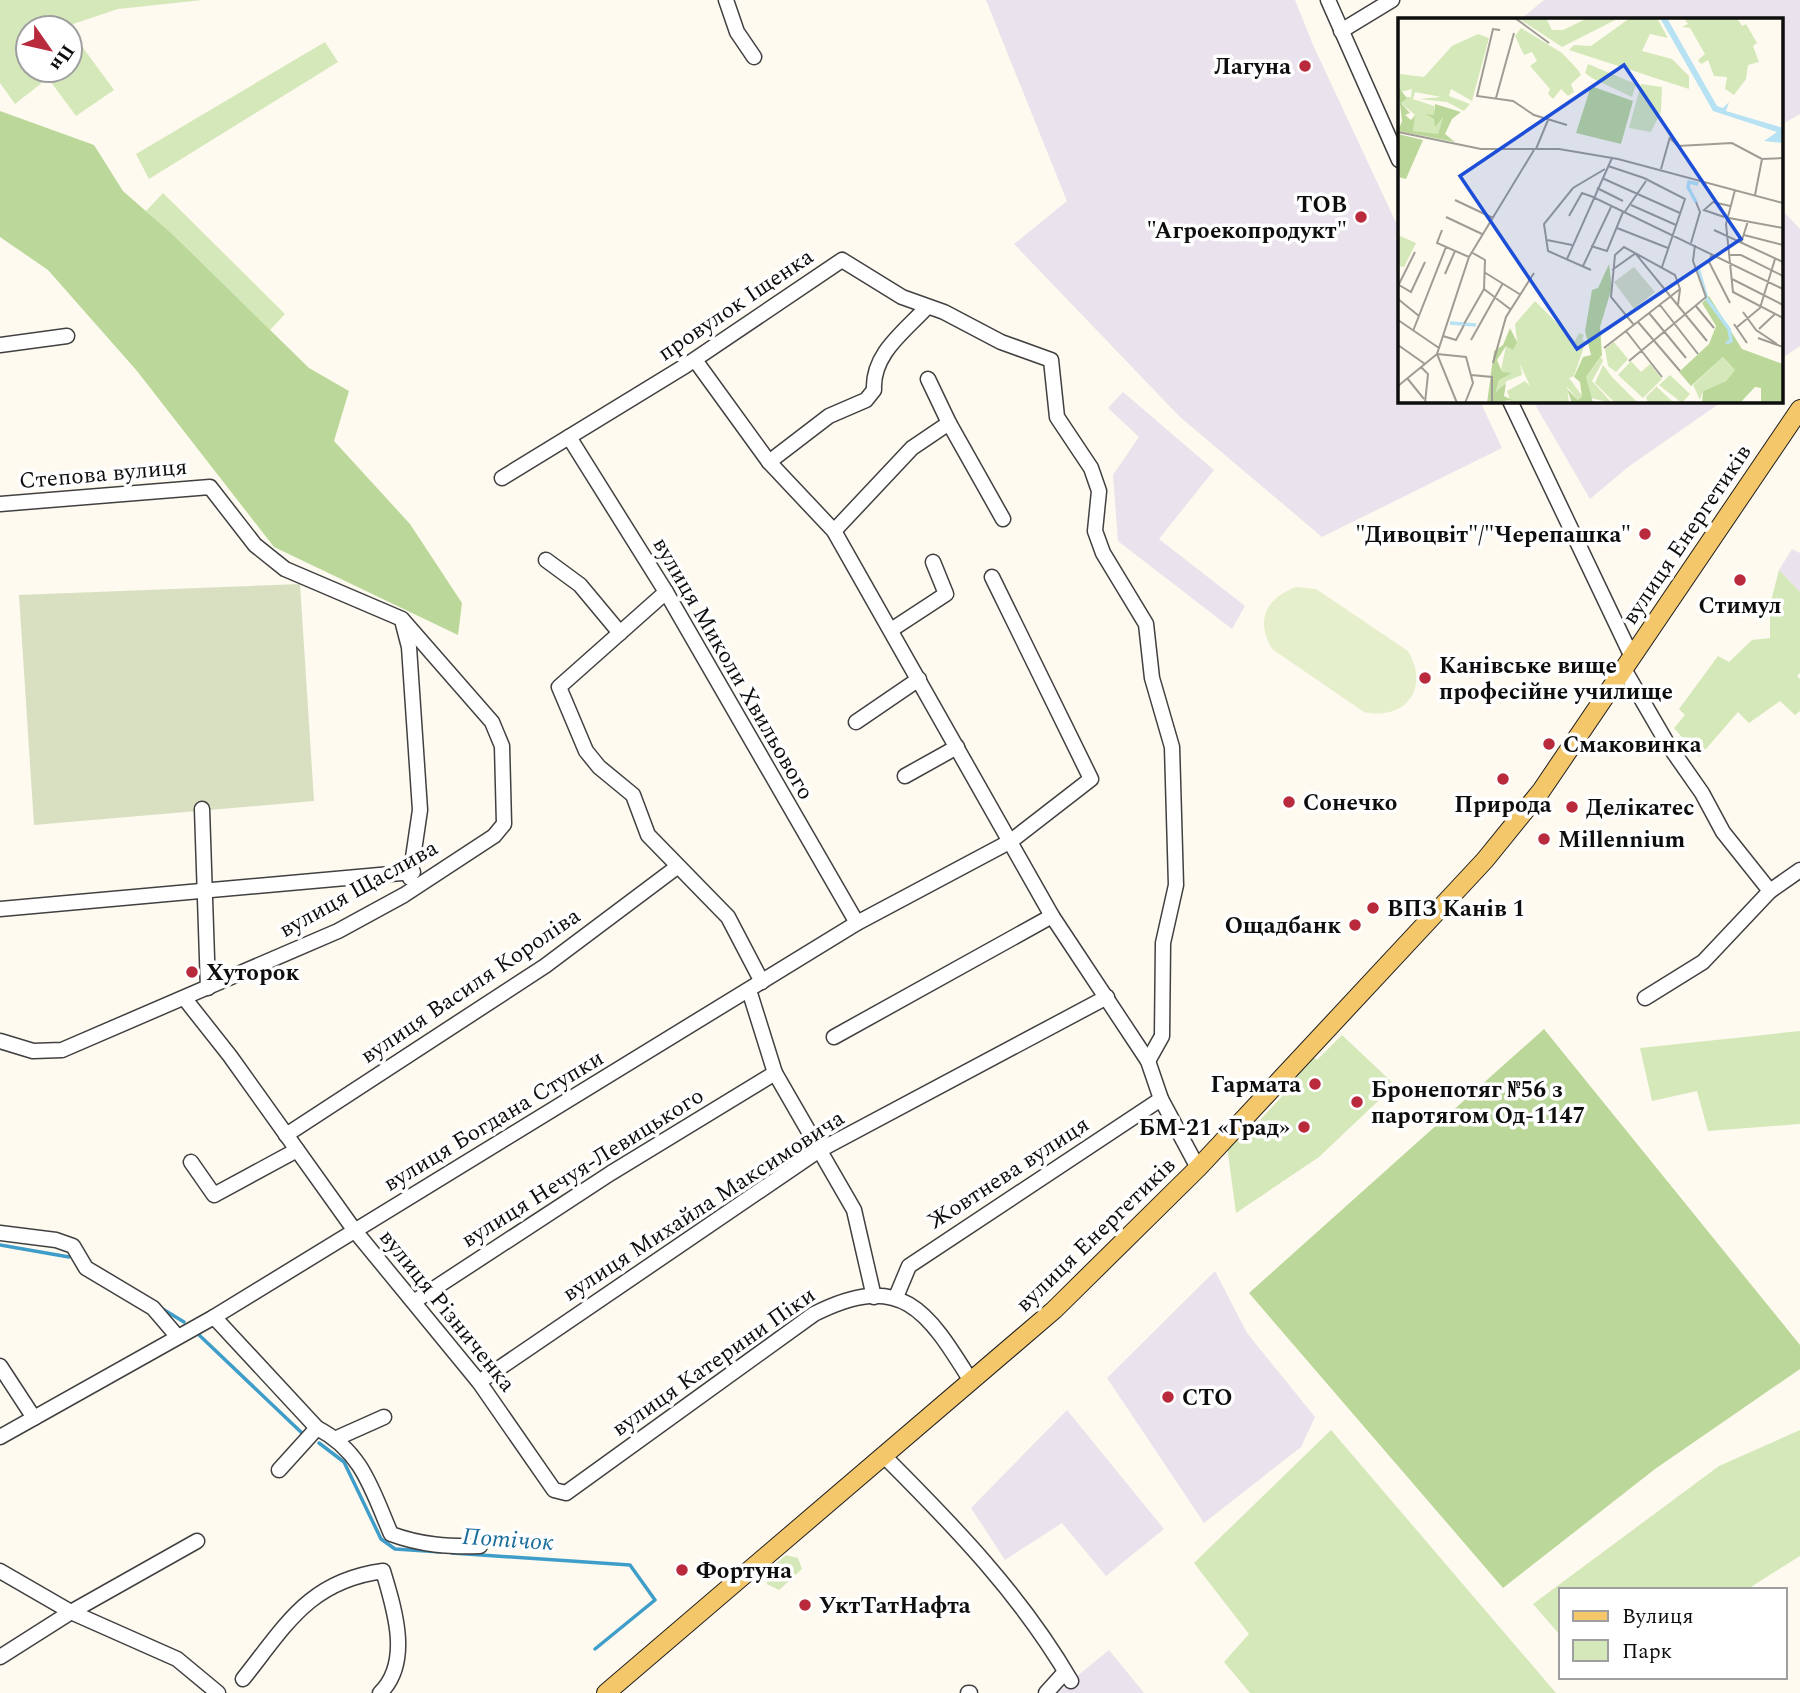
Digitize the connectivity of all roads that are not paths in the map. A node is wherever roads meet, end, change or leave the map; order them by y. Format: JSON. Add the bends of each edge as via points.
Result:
{"nodes":[{"id":1,"x":726,"y":0,"type":"edge"},
{"id":2,"x":1328,"y":0,"type":"edge"},
{"id":3,"x":1392,"y":0,"type":"edge"},
{"id":4,"x":1341,"y":31,"type":"junction"},
{"id":5,"x":754,"y":57,"type":"dead end"},
{"id":6,"x":1398,"y":158,"type":"edge"},
{"id":7,"x":927,"y":306,"type":"junction"},
{"id":8,"x":67,"y":336,"type":"dead end"},
{"id":9,"x":0,"y":345,"type":"edge"},
{"id":10,"x":695,"y":360,"type":"junction"},
{"id":11,"x":928,"y":379,"type":"dead end"},
{"id":12,"x":1510,"y":402,"type":"edge"},
{"id":13,"x":1800,"y":409,"type":"edge"},
{"id":14,"x":948,"y":423,"type":"junction"},
{"id":15,"x":569,"y":437,"type":"junction"},
{"id":16,"x":769,"y":461,"type":"junction"},
{"id":17,"x":502,"y":478,"type":"dead end"},
{"id":18,"x":0,"y":504,"type":"edge"},
{"id":19,"x":1003,"y":519,"type":"dead end"},
{"id":20,"x":834,"y":531,"type":"junction"},
{"id":21,"x":546,"y":560,"type":"dead end"},
{"id":22,"x":933,"y":562,"type":"dead end"},
{"id":23,"x":992,"y":577,"type":"dead end"},
{"id":24,"x":666,"y":592,"type":"junction"},
{"id":25,"x":402,"y":619,"type":"junction"},
{"id":26,"x":891,"y":630,"type":"junction"},
{"id":27,"x":620,"y":633,"type":"junction"},
{"id":28,"x":1628,"y":663,"type":"junction"},
{"id":29,"x":919,"y":679,"type":"junction"},
{"id":30,"x":856,"y":722,"type":"dead end"},
{"id":31,"x":957,"y":747,"type":"junction"},
{"id":32,"x":905,"y":776,"type":"dead end"},
{"id":33,"x":202,"y":809,"type":"dead end"},
{"id":34,"x":1011,"y":841,"type":"junction"},
{"id":35,"x":677,"y":867,"type":"junction"},
{"id":36,"x":1800,"y":870,"type":"edge"},
{"id":37,"x":413,"y":872,"type":"junction"},
{"id":38,"x":1770,"y":891,"type":"junction"},
{"id":39,"x":203,"y":893,"type":"junction"},
{"id":40,"x":404,"y":894,"type":"junction"},
{"id":41,"x":1,"y":909,"type":"edge"},
{"id":42,"x":1052,"y":916,"type":"junction"},
{"id":43,"x":856,"y":923,"type":"junction"},
{"id":44,"x":756,"y":986,"type":"junction"},
{"id":45,"x":208,"y":988,"type":"junction"},
{"id":46,"x":1107,"y":997,"type":"junction"},
{"id":47,"x":1646,"y":998,"type":"dead end"},
{"id":48,"x":185,"y":999,"type":"junction"},
{"id":49,"x":834,"y":1037,"type":"dead end"},
{"id":50,"x":0,"y":1041,"type":"edge"},
{"id":51,"x":1148,"y":1061,"type":"junction"},
{"id":52,"x":775,"y":1073,"type":"junction"},
{"id":53,"x":1161,"y":1099,"type":"junction"},
{"id":54,"x":286,"y":1135,"type":"junction"},
{"id":55,"x":297,"y":1150,"type":"junction"},
{"id":56,"x":818,"y":1151,"type":"junction"},
{"id":57,"x":191,"y":1161,"type":"dead end"},
{"id":58,"x":1198,"y":1168,"type":"junction"},
{"id":59,"x":355,"y":1231,"type":"junction"},
{"id":60,"x":0,"y":1233,"type":"edge"},
{"id":61,"x":874,"y":1297,"type":"junction"},
{"id":62,"x":896,"y":1297,"type":"junction"},
{"id":63,"x":415,"y":1301,"type":"junction"},
{"id":64,"x":214,"y":1317,"type":"junction"},
{"id":65,"x":177,"y":1336,"type":"junction"},
{"id":66,"x":0,"y":1366,"type":"edge"},
{"id":67,"x":971,"y":1381,"type":"junction"},
{"id":68,"x":479,"y":1382,"type":"junction"},
{"id":69,"x":384,"y":1417,"type":"dead end"},
{"id":70,"x":34,"y":1418,"type":"junction"},
{"id":71,"x":317,"y":1428,"type":"junction"},
{"id":72,"x":0,"y":1437,"type":"edge"},
{"id":73,"x":337,"y":1438,"type":"junction"},
{"id":74,"x":884,"y":1456,"type":"junction"},
{"id":75,"x":279,"y":1469,"type":"dead end"},
{"id":76,"x":566,"y":1493,"type":"joint"},
{"id":77,"x":197,"y":1541,"type":"dead end"},
{"id":78,"x":480,"y":1546,"type":"dead end"},
{"id":79,"x":0,"y":1572,"type":"edge"},
{"id":80,"x":71,"y":1612,"type":"junction"},
{"id":81,"x":0,"y":1657,"type":"edge"},
{"id":82,"x":243,"y":1679,"type":"dead end"},
{"id":83,"x":218,"y":1693,"type":"edge"},
{"id":84,"x":380,"y":1693,"type":"edge"},
{"id":85,"x":606,"y":1693,"type":"edge"},
{"id":86,"x":1046,"y":1693,"type":"edge"}],
"edges":[{"from":1,"to":5,"type":"street","via":[[737,32]]},
{"from":2,"to":4,"type":"street"},
{"from":3,"to":4,"type":"street"},
{"from":4,"to":6,"type":"street"},
{"from":7,"to":10,"type":"street","name":"провулок Іщенка","via":[[902,297],[842,260]]},
{"from":7,"to":16,"type":"street","via":[[878,360],[874,390],[866,400],[829,416]]},
{"from":7,"to":51,"type":"street","name":"провулок Іщенка","via":[[1051,360],[1057,417],[1091,468],[1099,491],[1095,531],[1146,624],[1152,678],[1172,747],[1176,821],[1176,885],[1163,943],[1162,1036]]},
{"from":8,"to":9,"type":"street"},
{"from":10,"to":15,"type":"street","name":"провулок Іщенка"},
{"from":10,"to":16,"type":"street"},
{"from":11,"to":14,"type":"street"},
{"from":12,"to":28,"type":"street"},
{"from":13,"to":28,"type":"main road","name":"вулиця Енергетиків"},
{"from":14,"to":19,"type":"street"},
{"from":14,"to":20,"type":"street","via":[[912,448]]},
{"from":15,"to":17,"type":"street","name":"провулок Іщенка"},
{"from":15,"to":24,"type":"street","name":"вулиця Миколи Хвильового"},
{"from":16,"to":20,"type":"street"},
{"from":18,"to":25,"type":"street","name":"Степова вулиця","via":[[210,487],[255,545],[285,569]]},
{"from":20,"to":26,"type":"street"},
{"from":21,"to":27,"type":"street","via":[[580,585]]},
{"from":22,"to":26,"type":"street","via":[[946,594]]},
{"from":23,"to":34,"type":"street","name":"вулиця Богдана Ступки","via":[[1091,779]]},
{"from":24,"to":27,"type":"street"},
{"from":24,"to":43,"type":"street","name":"вулиця Миколи Хвильового"},
{"from":25,"to":37,"type":"street","via":[[409,647],[420,810]]},
{"from":25,"to":40,"type":"street","name":"вулиця Щаслива","via":[[492,722],[502,746],[504,824],[494,836]]},
{"from":26,"to":29,"type":"street"},
{"from":27,"to":35,"type":"street","via":[[559,687],[586,751],[633,795],[648,835]]},
{"from":28,"to":38,"type":"street","via":[[1667,743],[1703,793],[1723,832]]},
{"from":28,"to":58,"type":"main road","name":"вулиця Енергетиків","via":[[1504,839]]},
{"from":29,"to":30,"type":"street"},
{"from":29,"to":31,"type":"street"},
{"from":31,"to":32,"type":"street"},
{"from":31,"to":34,"type":"street"},
{"from":33,"to":39,"type":"street"},
{"from":34,"to":42,"type":"street"},
{"from":34,"to":43,"type":"street","name":"вулиця Богдана Ступки"},
{"from":35,"to":44,"type":"street","via":[[728,917]]},
{"from":35,"to":54,"type":"street","name":"вулиця Василя Короліва","via":[[545,966]]},
{"from":36,"to":38,"type":"street"},
{"from":37,"to":39,"type":"street"},
{"from":37,"to":40,"type":"street"},
{"from":38,"to":47,"type":"street","via":[[1703,962]]},
{"from":39,"to":41,"type":"street"},
{"from":39,"to":45,"type":"street"},
{"from":40,"to":45,"type":"street","name":"вулиця Щаслива","via":[[338,931]]},
{"from":42,"to":46,"type":"street"},
{"from":42,"to":49,"type":"street"},
{"from":43,"to":44,"type":"street","name":"вулиця Богдана Ступки"},
{"from":44,"to":52,"type":"street"},
{"from":44,"to":59,"type":"street","name":"вулиця Богдана Ступки"},
{"from":45,"to":48,"type":"street","name":"вулиця Щаслива"},
{"from":46,"to":51,"type":"street"},
{"from":46,"to":56,"type":"street","name":"вулиця Михайла Максимовича"},
{"from":48,"to":50,"type":"street","name":"вулиця Щаслива","via":[[62,1050],[33,1051]]},
{"from":48,"to":54,"type":"street","name":"вулиця Різниченка"},
{"from":51,"to":53,"type":"street"},
{"from":52,"to":56,"type":"street"},
{"from":52,"to":63,"type":"street","name":"вулиця Нечуя-Левицького"},
{"from":53,"to":58,"type":"street"},
{"from":53,"to":62,"type":"street","name":"Жовтнева вулиця","via":[[909,1266]]},
{"from":54,"to":55,"type":"street","name":"вулиця Різниченка"},
{"from":55,"to":57,"type":"street","via":[[214,1195]]},
{"from":55,"to":59,"type":"street","name":"вулиця Різниченка"},
{"from":56,"to":61,"type":"street","via":[[854,1210]]},
{"from":56,"to":68,"type":"street","name":"вулиця Михайла Максимовича"},
{"from":58,"to":67,"type":"main road","name":"вулиця Енергетиків","via":[[1054,1310]]},
{"from":59,"to":63,"type":"street","name":"вулиця Різниченка"},
{"from":59,"to":64,"type":"street","name":"вулиця Богдана Ступки"},
{"from":60,"to":65,"type":"street","via":[[73,1246],[86,1268],[153,1308]]},
{"from":61,"to":62,"type":"street","name":"вулиця Катерини Піки"},
{"from":61,"to":76,"type":"street","name":"вулиця Катерини Піки","via":[[842,1299],[814,1314]]},
{"from":62,"to":67,"type":"street","via":[[926,1314]]},
{"from":63,"to":68,"type":"street","name":"вулиця Різниченка"},
{"from":64,"to":65,"type":"street","name":"вулиця Богдана Ступки"},
{"from":64,"to":71,"type":"street"},
{"from":65,"to":70,"type":"street","name":"вулиця Богдана Ступки"},
{"from":66,"to":70,"type":"street"},
{"from":67,"to":74,"type":"main road","name":"вулиця Енергетиків"},
{"from":68,"to":76,"type":"street","name":"вулиця Різниченка","via":[[554,1490]]},
{"from":69,"to":73,"type":"street"},
{"from":70,"to":72,"type":"street","name":"вулиця Богдана Ступки"},
{"from":71,"to":73,"type":"street"},
{"from":71,"to":75,"type":"street"},
{"from":73,"to":78,"type":"street","via":[[354,1454],[391,1534],[445,1547]]},
{"from":74,"to":85,"type":"main road","name":"вулиця Енергетиків"},
{"from":74,"to":86,"type":"street","via":[[987,1562],[1048,1642],[1068,1676]]},
{"from":77,"to":80,"type":"street"},
{"from":79,"to":80,"type":"street"},
{"from":80,"to":81,"type":"street"},
{"from":80,"to":83,"type":"street","via":[[177,1659]]},
{"from":82,"to":84,"type":"street","via":[[298,1610],[321,1590],[383,1570],[397,1615],[397,1659],[395,1673]]}]}
